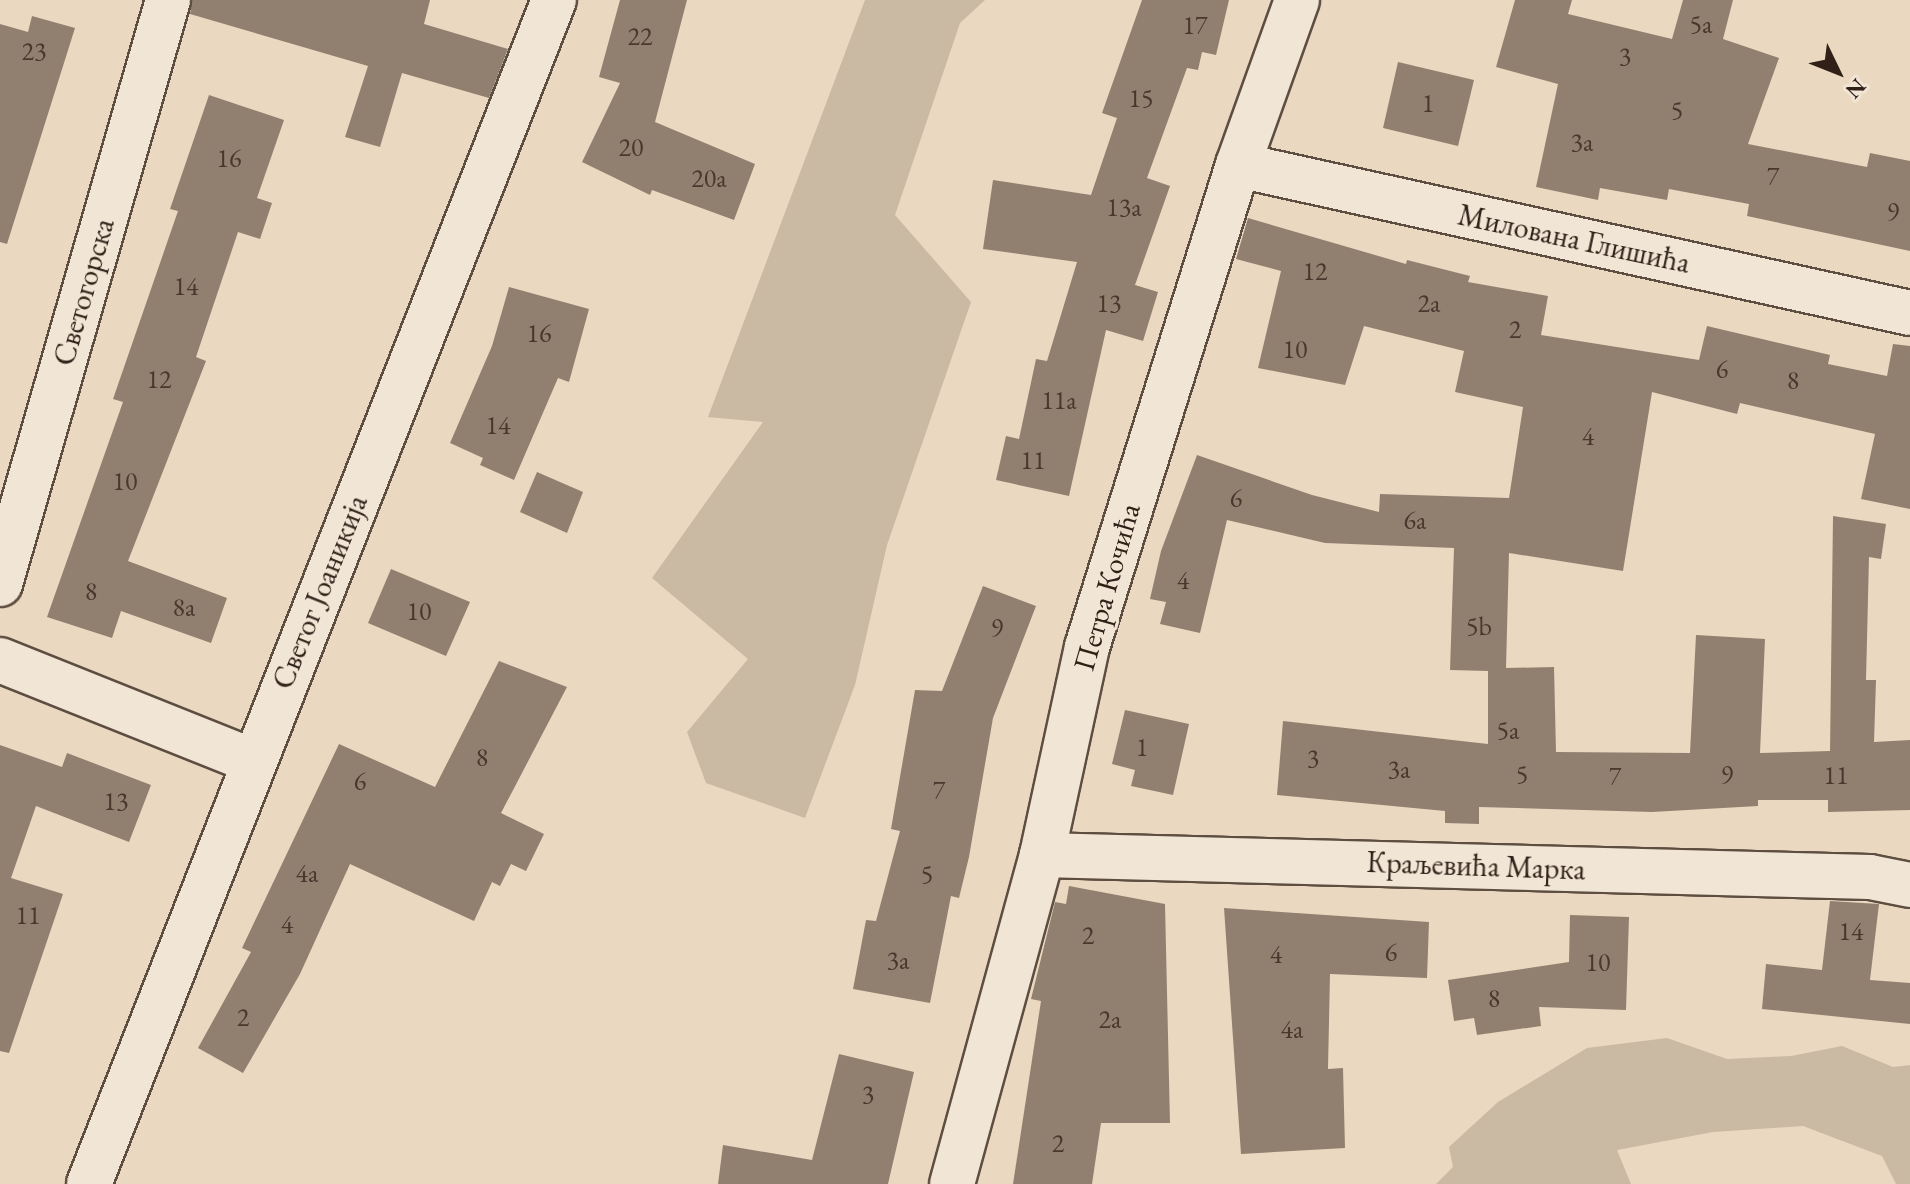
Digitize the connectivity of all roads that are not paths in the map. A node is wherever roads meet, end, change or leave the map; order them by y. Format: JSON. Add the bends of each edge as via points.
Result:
{"nodes":[{"id":1,"x":168,"y":0,"type":"edge"},
{"id":2,"x":554,"y":0,"type":"edge"},
{"id":3,"x":1297,"y":0,"type":"edge"},
{"id":4,"x":1238,"y":165,"type":"junction"},
{"id":5,"x":1910,"y":313,"type":"edge"},
{"id":6,"x":0,"y":584,"type":"edge"},
{"id":7,"x":0,"y":660,"type":"edge"},
{"id":8,"x":253,"y":761,"type":"junction"},
{"id":9,"x":1042,"y":855,"type":"junction"},
{"id":10,"x":1910,"y":885,"type":"edge"},
{"id":11,"x":89,"y":1184,"type":"edge"},
{"id":12,"x":952,"y":1184,"type":"edge"}],
"edges":[{"from":1,"to":6,"type":"street","name":"Светогорска"},
{"from":2,"to":8,"type":"street","name":"Светог Јоаникија"},
{"from":3,"to":4,"type":"street","name":"Петра Кочића"},
{"from":4,"to":5,"type":"street","name":"Милована Глишића"},
{"from":4,"to":9,"type":"street","name":"Петра Кочића","via":[[1087,647]]},
{"from":7,"to":8,"type":"street"},
{"from":8,"to":11,"type":"street","name":"Светог Јоаникија"},
{"from":9,"to":10,"type":"street","name":"Краљевића Марка","via":[[1870,877]]},
{"from":9,"to":12,"type":"street","name":"Петра Кочића"}]}
